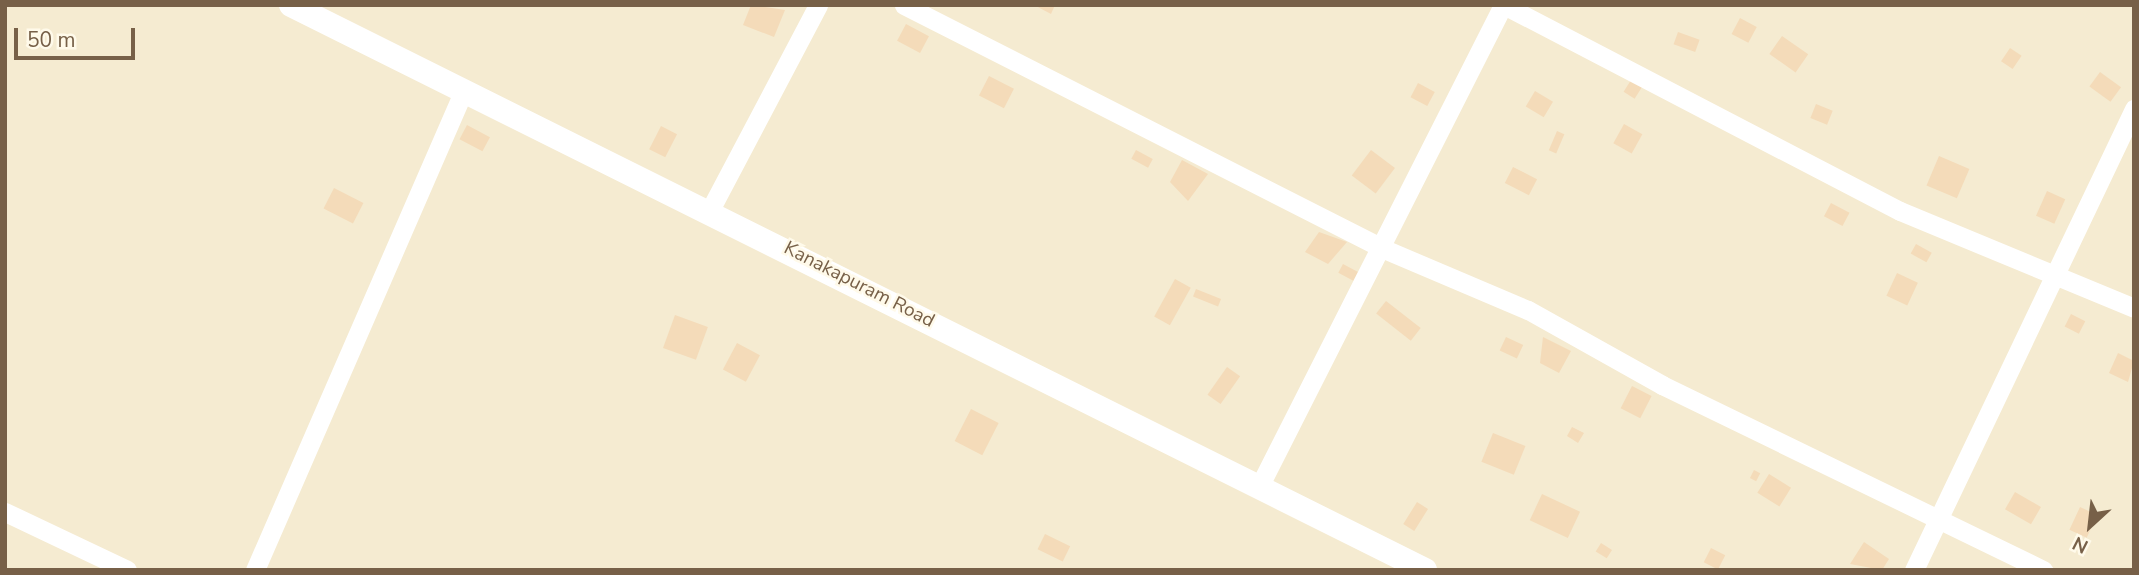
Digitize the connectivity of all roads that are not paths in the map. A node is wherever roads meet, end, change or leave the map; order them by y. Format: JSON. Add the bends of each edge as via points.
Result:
{"nodes":[{"id":1,"x":291,"y":5,"type":"edge"},
{"id":2,"x":818,"y":5,"type":"edge"},
{"id":3,"x":904,"y":5,"type":"edge"},
{"id":4,"x":1504,"y":5,"type":"edge"},
{"id":5,"x":464,"y":90,"type":"junction"},
{"id":6,"x":2134,"y":109,"type":"edge"},
{"id":7,"x":710,"y":210,"type":"junction"},
{"id":8,"x":1384,"y":249,"type":"junction"},
{"id":9,"x":2057,"y":279,"type":"junction"},
{"id":10,"x":2134,"y":308,"type":"edge"},
{"id":11,"x":1259,"y":487,"type":"junction"},
{"id":12,"x":5,"y":512,"type":"edge"},
{"id":13,"x":1937,"y":520,"type":"junction"},
{"id":14,"x":127,"y":570,"type":"edge"},
{"id":15,"x":255,"y":570,"type":"edge"},
{"id":16,"x":1425,"y":570,"type":"edge"},
{"id":17,"x":1914,"y":570,"type":"edge"},
{"id":18,"x":2043,"y":570,"type":"edge"}],
"edges":[{"from":1,"to":5,"type":"street","name":"Kanakapuram Road"},
{"from":2,"to":7,"type":"street"},
{"from":3,"to":8,"type":"street"},
{"from":4,"to":8,"type":"street"},
{"from":4,"to":9,"type":"street","via":[[1899,211]]},
{"from":5,"to":7,"type":"street","name":"Kanakapuram Road"},
{"from":5,"to":15,"type":"street"},
{"from":6,"to":9,"type":"street"},
{"from":7,"to":11,"type":"street","name":"Kanakapuram Road"},
{"from":8,"to":11,"type":"street"},
{"from":8,"to":13,"type":"street","via":[[1528,310],[1662,385]]},
{"from":9,"to":10,"type":"street"},
{"from":9,"to":13,"type":"street"},
{"from":11,"to":16,"type":"street","name":"Kanakapuram Road"},
{"from":12,"to":14,"type":"street"},
{"from":13,"to":17,"type":"street"},
{"from":13,"to":18,"type":"street"}]}
